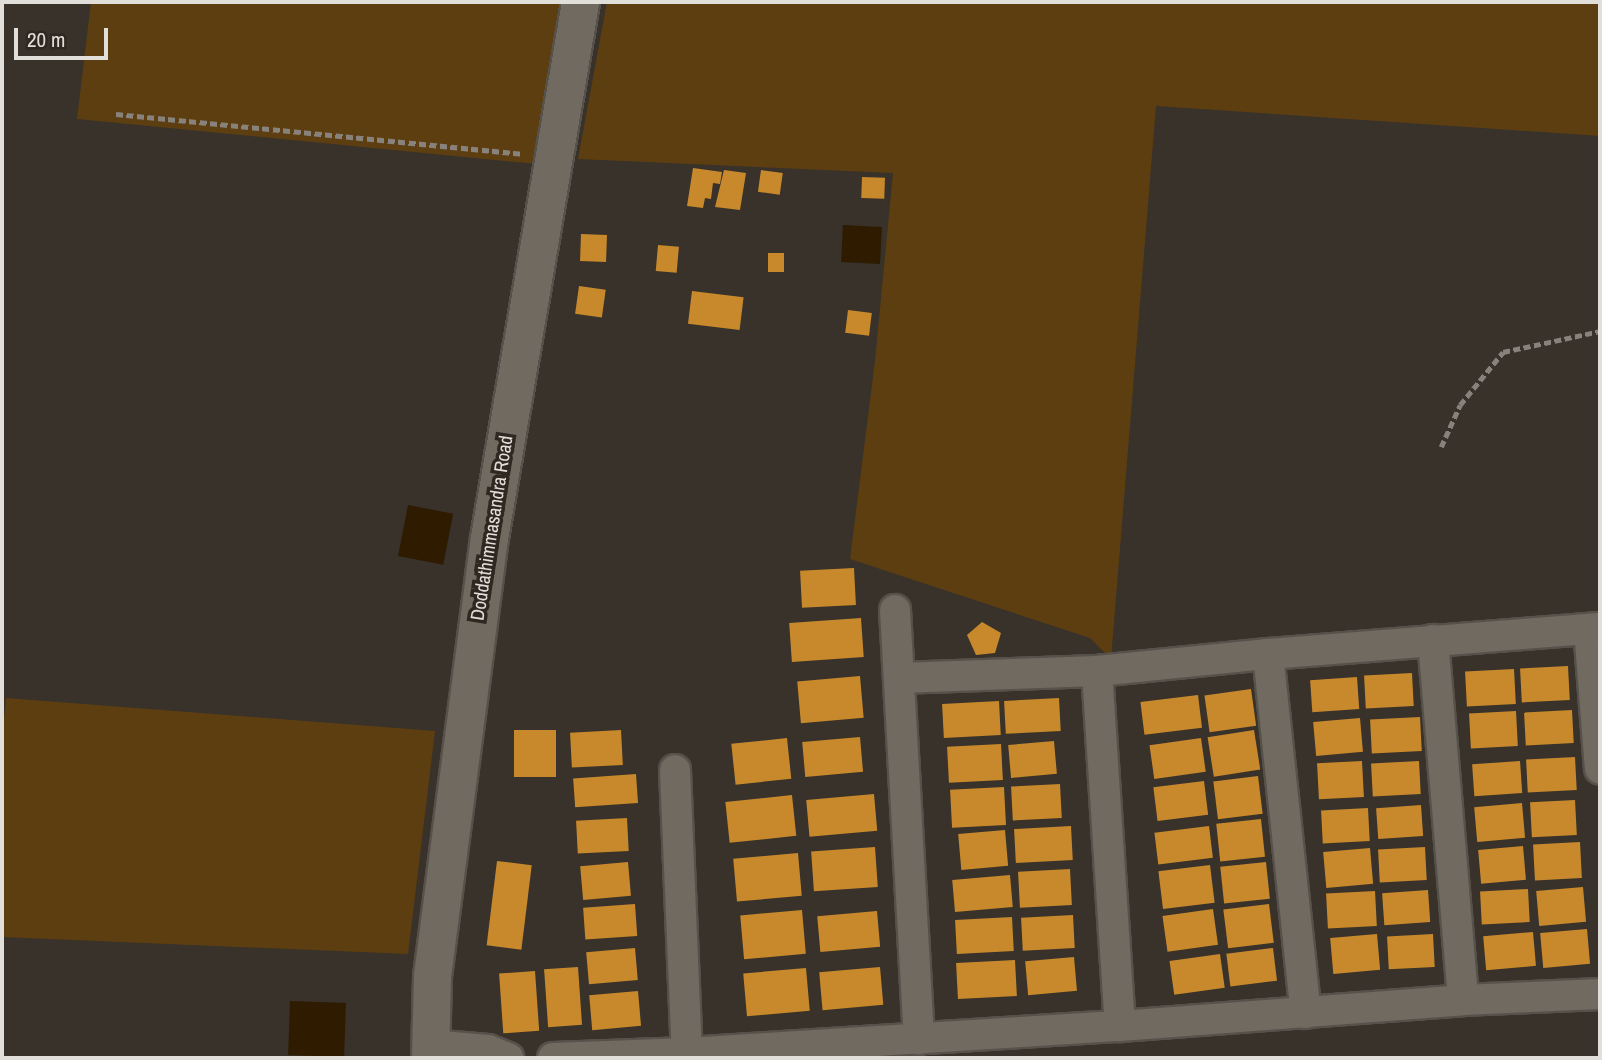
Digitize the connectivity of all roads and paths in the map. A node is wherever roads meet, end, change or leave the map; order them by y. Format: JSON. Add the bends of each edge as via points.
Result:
{"nodes":[{"id":1,"x":580,"y":2,"type":"edge"},
{"id":2,"x":116,"y":114,"type":"dead end"},
{"id":3,"x":554,"y":158,"type":"junction"},
{"id":4,"x":1600,"y":331,"type":"edge"},
{"id":5,"x":1441,"y":447,"type":"dead end"},
{"id":6,"x":895,"y":610,"type":"dead end"},
{"id":7,"x":1595,"y":629,"type":"edge"},
{"id":8,"x":1433,"y":640,"type":"junction"},
{"id":9,"x":1268,"y":654,"type":"junction"},
{"id":10,"x":1097,"y":671,"type":"junction"},
{"id":11,"x":899,"y":678,"type":"junction"},
{"id":12,"x":1600,"y":769,"type":"edge"},
{"id":13,"x":675,"y":770,"type":"dead end"},
{"id":14,"x":1600,"y":994,"type":"edge"},
{"id":15,"x":1463,"y":1000,"type":"junction"},
{"id":16,"x":1306,"y":1013,"type":"junction"},
{"id":17,"x":1120,"y":1026,"type":"junction"},
{"id":18,"x":919,"y":1039,"type":"junction"},
{"id":19,"x":430,"y":1052,"type":"edge"},
{"id":20,"x":687,"y":1056,"type":"edge"},
{"id":21,"x":508,"y":1058,"type":"edge"},
{"id":22,"x":553,"y":1058,"type":"edge"}],
"edges":[{"from":1,"to":3,"type":"street","name":"Doddathimmasandra Road"},
{"from":2,"to":3,"type":"path"},
{"from":3,"to":19,"type":"street","name":"Doddathimmasandra Road","via":[[489,538],[432,975]]},
{"from":4,"to":5,"type":"path","via":[[1503,352],[1460,405]]},
{"from":6,"to":11,"type":"street"},
{"from":7,"to":8,"type":"street"},
{"from":7,"to":12,"type":"street"},
{"from":8,"to":9,"type":"street"},
{"from":8,"to":15,"type":"street"},
{"from":9,"to":10,"type":"street"},
{"from":9,"to":16,"type":"street"},
{"from":10,"to":11,"type":"street"},
{"from":10,"to":17,"type":"street"},
{"from":11,"to":18,"type":"street"},
{"from":13,"to":20,"type":"street"},
{"from":14,"to":15,"type":"street"},
{"from":15,"to":16,"type":"street"},
{"from":16,"to":17,"type":"street"},
{"from":17,"to":18,"type":"street"},
{"from":18,"to":20,"type":"street"},
{"from":19,"to":21,"type":"street","via":[[488,1050]]},
{"from":20,"to":22,"type":"street"}]}
